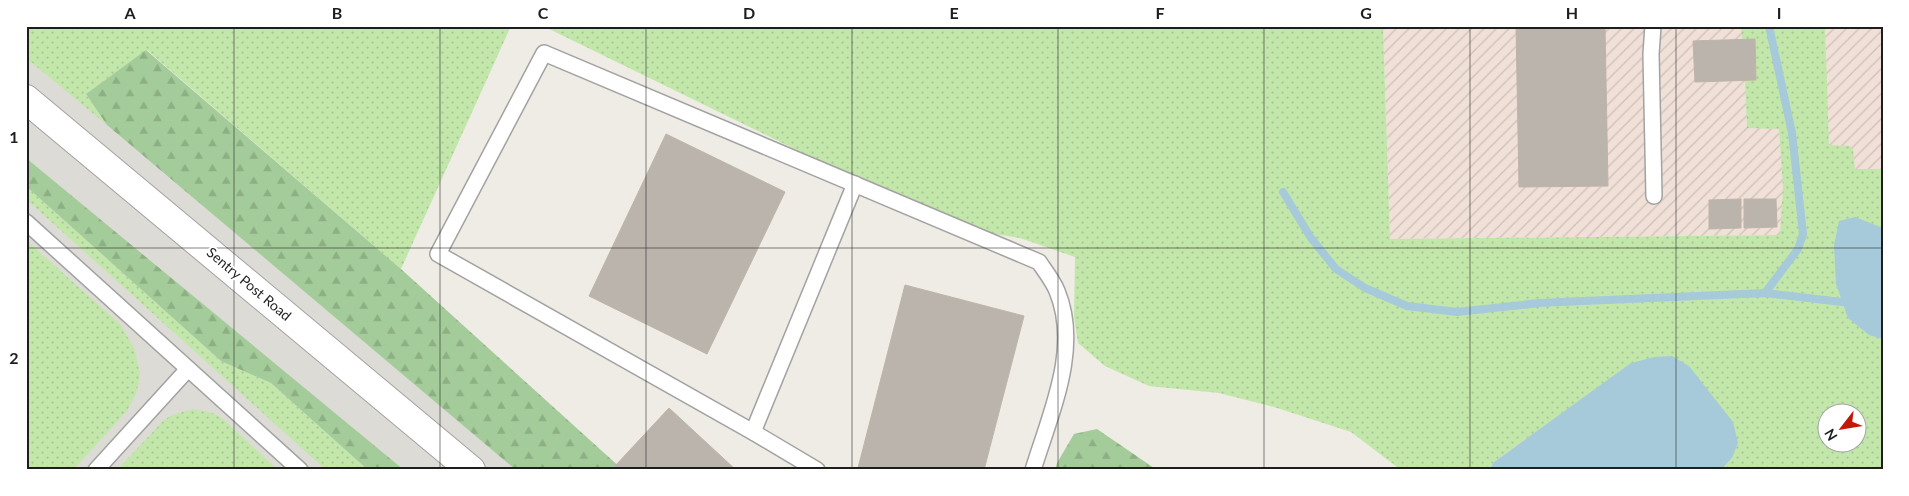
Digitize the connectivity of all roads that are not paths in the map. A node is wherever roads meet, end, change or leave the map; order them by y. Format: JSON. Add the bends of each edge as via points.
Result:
{"nodes":[{"id":1,"x":1654,"y":26,"type":"edge"},
{"id":2,"x":26,"y":99,"type":"edge"},
{"id":3,"x":854,"y":184,"type":"junction"},
{"id":4,"x":1654,"y":196,"type":"dead end"},
{"id":5,"x":26,"y":222,"type":"edge"},
{"id":6,"x":188,"y":369,"type":"junction"},
{"id":7,"x":754,"y":432,"type":"junction"},
{"id":8,"x":96,"y":470,"type":"edge"},
{"id":9,"x":300,"y":470,"type":"edge"},
{"id":10,"x":472,"y":470,"type":"edge"},
{"id":11,"x":817,"y":470,"type":"edge"},
{"id":12,"x":1033,"y":470,"type":"edge"}],
"edges":[{"from":1,"to":4,"type":"lane"},
{"from":2,"to":10,"type":"street","name":"Sentry Post Road"},
{"from":3,"to":7,"type":"lane"},
{"from":3,"to":7,"type":"lane","via":[[544,53],[438,254]]},
{"from":3,"to":12,"type":"lane","via":[[1039,262],[1057,292],[1065,326],[1062,375]]},
{"from":5,"to":6,"type":"lane"},
{"from":6,"to":8,"type":"lane"},
{"from":6,"to":9,"type":"lane"},
{"from":7,"to":11,"type":"lane"}]}
